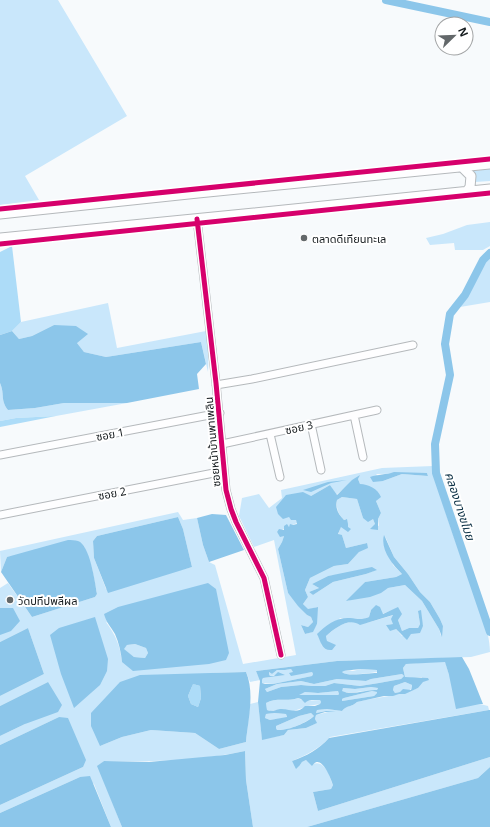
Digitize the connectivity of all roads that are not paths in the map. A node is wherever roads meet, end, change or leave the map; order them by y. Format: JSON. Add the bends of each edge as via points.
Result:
{"nodes":[{"id":1,"x":490,"y":164,"type":"edge"},
{"id":2,"x":461,"y":166,"type":"junction"},
{"id":3,"x":490,"y":189,"type":"edge"},
{"id":4,"x":467,"y":191,"type":"junction"},
{"id":5,"x":0,"y":214,"type":"edge"},
{"id":6,"x":197,"y":219,"type":"junction"},
{"id":7,"x":0,"y":238,"type":"edge"},
{"id":8,"x":413,"y":345,"type":"dead end"},
{"id":9,"x":216,"y":385,"type":"junction"},
{"id":10,"x":377,"y":410,"type":"dead end"},
{"id":11,"x":220,"y":413,"type":"junction"},
{"id":12,"x":354,"y":415,"type":"junction"},
{"id":13,"x":311,"y":424,"type":"junction"},
{"id":14,"x":270,"y":434,"type":"junction"},
{"id":15,"x":222,"y":444,"type":"junction"},
{"id":16,"x":0,"y":455,"type":"edge"},
{"id":17,"x":363,"y":457,"type":"dead end"},
{"id":18,"x":321,"y":470,"type":"dead end"},
{"id":19,"x":224,"y":471,"type":"junction"},
{"id":20,"x":280,"y":478,"type":"dead end"},
{"id":21,"x":0,"y":516,"type":"edge"},
{"id":22,"x":281,"y":655,"type":"dead end"}],
"edges":[{"from":1,"to":2,"type":"main road"},
{"from":2,"to":4,"type":"main road","via":[[471,176]]},
{"from":2,"to":5,"type":"main road"},
{"from":3,"to":4,"type":"main road"},
{"from":4,"to":6,"type":"main road"},
{"from":6,"to":7,"type":"main road"},
{"from":6,"to":9,"type":"street","name":"ซอยหน้าบ้านพาเพลิน"},
{"from":8,"to":9,"type":"street"},
{"from":9,"to":11,"type":"street","name":"ซอยหน้าบ้านพาเพลิน"},
{"from":10,"to":12,"type":"street","name":"ซอย 3"},
{"from":11,"to":15,"type":"street","name":"ซอยหน้าบ้านพาเพลิน"},
{"from":11,"to":16,"type":"street","name":"ซอย 1"},
{"from":12,"to":13,"type":"street","name":"ซอย 3"},
{"from":12,"to":17,"type":"street"},
{"from":13,"to":14,"type":"street","name":"ซอย 3"},
{"from":13,"to":18,"type":"street"},
{"from":14,"to":15,"type":"street","name":"ซอย 3"},
{"from":14,"to":20,"type":"street"},
{"from":15,"to":19,"type":"street","name":"ซอยหน้าบ้านพาเพลิน"},
{"from":19,"to":21,"type":"street","name":"ซอย 2"},
{"from":19,"to":22,"type":"street","name":"ซอยหน้าบ้านพาเพลิน","via":[[231,509],[264,578]]}]}
